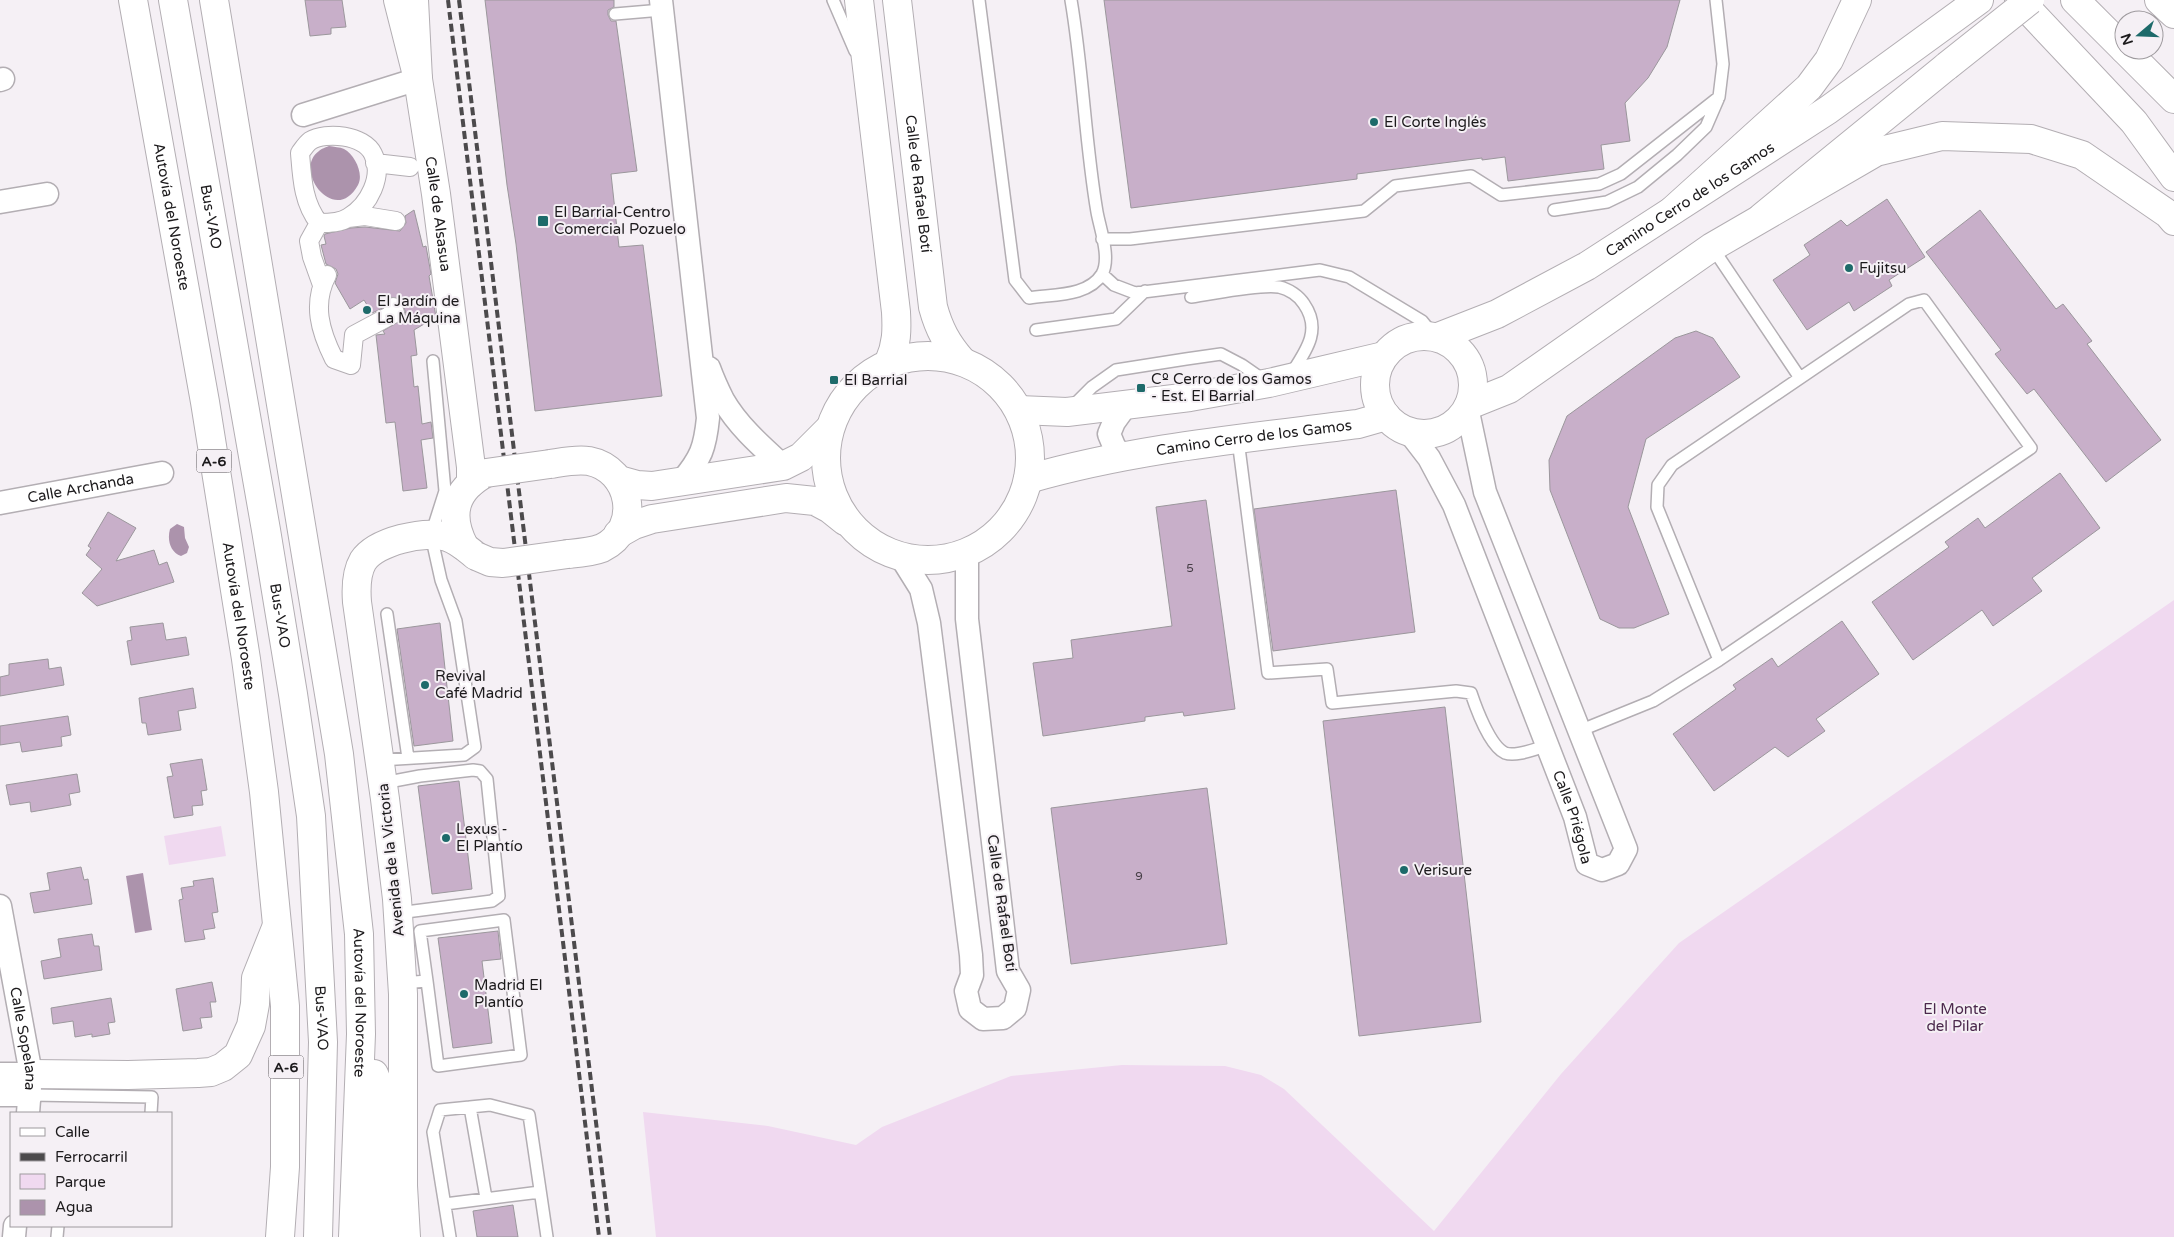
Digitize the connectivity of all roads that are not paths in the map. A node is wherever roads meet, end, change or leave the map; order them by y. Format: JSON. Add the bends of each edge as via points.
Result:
{"nodes":[{"id":1,"x":133,"y":0,"type":"edge"},
{"id":2,"x":173,"y":0,"type":"edge"},
{"id":3,"x":398,"y":0,"type":"edge"},
{"id":4,"x":414,"y":0,"type":"edge"},
{"id":5,"x":834,"y":0,"type":"edge"},
{"id":6,"x":859,"y":0,"type":"edge"},
{"id":7,"x":897,"y":0,"type":"edge"},
{"id":8,"x":910,"y":0,"type":"edge"},
{"id":9,"x":979,"y":0,"type":"edge"},
{"id":10,"x":1071,"y":0,"type":"edge"},
{"id":11,"x":1716,"y":0,"type":"edge"},
{"id":12,"x":1857,"y":0,"type":"edge"},
{"id":13,"x":1979,"y":0,"type":"edge"},
{"id":14,"x":2019,"y":0,"type":"edge"},
{"id":15,"x":2030,"y":0,"type":"edge"},
{"id":16,"x":2075,"y":0,"type":"edge"},
{"id":17,"x":2160,"y":0,"type":"edge"},
{"id":18,"x":217,"y":3,"type":"edge"},
{"id":19,"x":661,"y":5,"type":"edge"},
{"id":20,"x":615,"y":14,"type":"dead end"},
{"id":21,"x":2174,"y":14,"type":"edge"},
{"id":22,"x":2114,"y":40,"type":"edge"},
{"id":23,"x":902,"y":50,"type":"junction"},
{"id":24,"x":2134,"y":60,"type":"edge"},
{"id":25,"x":418,"y":79,"type":"junction"},
{"id":26,"x":871,"y":97,"type":"junction"},
{"id":27,"x":1719,"y":97,"type":"junction"},
{"id":28,"x":2174,"y":99,"type":"edge"},
{"id":29,"x":303,"y":115,"type":"dead end"},
{"id":30,"x":375,"y":163,"type":"junction"},
{"id":31,"x":410,"y":167,"type":"dead end"},
{"id":32,"x":2174,"y":177,"type":"edge"},
{"id":33,"x":47,"y":194,"type":"dead end"},
{"id":34,"x":0,"y":202,"type":"edge"},
{"id":35,"x":1554,"y":210,"type":"dead end"},
{"id":36,"x":1673,"y":210,"type":"junction"},
{"id":37,"x":1762,"y":217,"type":"junction"},
{"id":38,"x":348,"y":218,"type":"junction"},
{"id":39,"x":396,"y":221,"type":"dead end"},
{"id":40,"x":2174,"y":221,"type":"edge"},
{"id":41,"x":319,"y":223,"type":"junction"},
{"id":42,"x":1102,"y":239,"type":"junction"},
{"id":43,"x":1712,"y":247,"type":"junction"},
{"id":44,"x":927,"y":258,"type":"junction"},
{"id":45,"x":1102,"y":274,"type":"junction"},
{"id":46,"x":1145,"y":291,"type":"junction"},
{"id":47,"x":1191,"y":297,"type":"dead end"},
{"id":48,"x":393,"y":307,"type":"dead end"},
{"id":49,"x":1036,"y":330,"type":"dead end"},
{"id":50,"x":1436,"y":337,"type":"junction"},
{"id":51,"x":701,"y":352,"type":"junction"},
{"id":52,"x":1384,"y":356,"type":"junction"},
{"id":53,"x":962,"y":360,"type":"junction"},
{"id":54,"x":433,"y":361,"type":"dead end"},
{"id":55,"x":890,"y":362,"type":"junction"},
{"id":56,"x":1800,"y":378,"type":"junction"},
{"id":57,"x":1278,"y":381,"type":"junction"},
{"id":58,"x":1127,"y":404,"type":"junction"},
{"id":59,"x":1468,"y":406,"type":"junction"},
{"id":60,"x":1019,"y":410,"type":"junction"},
{"id":61,"x":1067,"y":412,"type":"junction"},
{"id":62,"x":1386,"y":416,"type":"junction"},
{"id":63,"x":828,"y":430,"type":"junction"},
{"id":64,"x":1409,"y":432,"type":"junction"},
{"id":65,"x":1238,"y":440,"type":"junction"},
{"id":66,"x":1122,"y":457,"type":"junction"},
{"id":67,"x":783,"y":466,"type":"junction"},
{"id":68,"x":162,"y":473,"type":"dead end"},
{"id":69,"x":478,"y":478,"type":"junction"},
{"id":70,"x":1028,"y":479,"type":"junction"},
{"id":71,"x":619,"y":480,"type":"junction"},
{"id":72,"x":682,"y":481,"type":"junction"},
{"id":73,"x":0,"y":504,"type":"edge"},
{"id":74,"x":456,"y":506,"type":"junction"},
{"id":75,"x":848,"y":523,"type":"junction"},
{"id":76,"x":431,"y":534,"type":"junction"},
{"id":77,"x":618,"y":534,"type":"junction"},
{"id":78,"x":470,"y":551,"type":"junction"},
{"id":79,"x":967,"y":553,"type":"junction"},
{"id":80,"x":901,"y":557,"type":"junction"},
{"id":81,"x":388,"y":614,"type":"dead end"},
{"id":82,"x":1719,"y":660,"type":"junction"},
{"id":83,"x":1579,"y":731,"type":"junction"},
{"id":84,"x":1546,"y":746,"type":"junction"},
{"id":85,"x":408,"y":758,"type":"junction"},
{"id":86,"x":382,"y":771,"type":"junction"},
{"id":87,"x":0,"y":906,"type":"edge"},
{"id":88,"x":398,"y":913,"type":"junction"},
{"id":89,"x":277,"y":925,"type":"junction"},
{"id":90,"x":414,"y":982,"type":"junction"},
{"id":91,"x":361,"y":1034,"type":"junction"},
{"id":92,"x":0,"y":1074,"type":"edge"},
{"id":93,"x":30,"y":1094,"type":"edge"},
{"id":94,"x":0,"y":1095,"type":"edge"},
{"id":95,"x":470,"y":1107,"type":"junction"},
{"id":96,"x":151,"y":1112,"type":"edge"},
{"id":97,"x":540,"y":1192,"type":"junction"},
{"id":98,"x":486,"y":1198,"type":"junction"},
{"id":99,"x":445,"y":1204,"type":"junction"},
{"id":100,"x":280,"y":1237,"type":"edge"},
{"id":101,"x":318,"y":1237,"type":"edge"},
{"id":102,"x":353,"y":1237,"type":"edge"},
{"id":103,"x":380,"y":1237,"type":"edge"},
{"id":104,"x":406,"y":1237,"type":"edge"},
{"id":105,"x":450,"y":1237,"type":"edge"},
{"id":106,"x":547,"y":1237,"type":"edge"}],
"edges":[{"from":1,"to":89,"type":"main road","name":"Autovía del Noroeste","number":"A-6","via":[[205,402],[246,659]]},
{"from":2,"to":101,"type":"main road","name":"Bus-VAO","via":[[294,694],[311,816],[323,1042]]},
{"from":3,"to":25,"type":"main road","name":"Calle de Alsasua"},
{"from":4,"to":25,"type":"main road"},
{"from":5,"to":26,"type":"lane"},
{"from":6,"to":26,"type":"main road"},
{"from":7,"to":23,"type":"main road","name":"Calle de Rafael Botí"},
{"from":8,"to":23,"type":"lane"},
{"from":9,"to":45,"type":"lane","via":[[1015,280],[1029,298],[1086,290]]},
{"from":10,"to":42,"type":"lane"},
{"from":11,"to":27,"type":"lane","via":[[1723,64]]},
{"from":12,"to":36,"type":"main road","via":[[1829,60],[1809,87]]},
{"from":13,"to":36,"type":"main road","name":"Camino Cerro de los Gamos","via":[[1828,110]]},
{"from":14,"to":32,"type":"main road","via":[[2134,122]]},
{"from":15,"to":37,"type":"main road","bridge":true},
{"from":16,"to":22,"type":"main road"},
{"from":17,"to":21,"type":"main road"},
{"from":18,"to":91,"type":"main road","name":"Autovía del Noroeste","via":[[339,754],[359,934]]},
{"from":19,"to":20,"type":"lane"},
{"from":19,"to":51,"type":"street"},
{"from":23,"to":44,"type":"main road","name":"Calle de Rafael Botí"},
{"from":24,"to":28,"type":"main road"},
{"from":25,"to":29,"type":"street"},
{"from":25,"to":69,"type":"main road","name":"Calle de Alsasua","via":[[467,437],[477,463]]},
{"from":26,"to":44,"type":"main road","via":[[883,128],[899,261],[904,267],[911,268],[920,266]]},
{"from":26,"to":55,"type":"main road","via":[[896,312],[896,348]]},
{"from":27,"to":35,"type":"lane","via":[[1706,127],[1638,187],[1607,202]]},
{"from":27,"to":42,"type":"lane","via":[[1621,174],[1599,184],[1502,195],[1471,176],[1395,186],[1364,211],[1130,239]]},
{"from":30,"to":31,"type":"street"},
{"from":30,"to":38,"type":"street","via":[[376,185]]},
{"from":30,"to":41,"type":"street","via":[[373,153],[361,142],[347,136],[330,134],[310,141],[300,153],[302,184],[310,212]]},
{"from":33,"to":34,"type":"street"},
{"from":36,"to":50,"type":"main road","name":"Camino Cerro de los Gamos","via":[[1586,266],[1497,314]]},
{"from":37,"to":40,"type":"main road","via":[[1876,152],[1942,136],[2031,139],[2082,155]]},
{"from":37,"to":43,"type":"main road"},
{"from":38,"to":39,"type":"street","via":[[365,216]]},
{"from":38,"to":41,"type":"street"},
{"from":41,"to":48,"type":"street","via":[[309,241],[312,257],[325,279],[319,307],[322,334],[334,359],[350,365],[354,335],[395,313]]},
{"from":42,"to":45,"type":"lane","via":[[1106,250]]},
{"from":43,"to":56,"type":"lane"},
{"from":43,"to":59,"type":"main road","via":[[1509,389]]},
{"from":44,"to":53,"type":"main road","name":"Calle de Rafael Botí","via":[[938,324],[945,340]]},
{"from":45,"to":46,"type":"lane","via":[[1114,285],[1135,293]]},
{"from":46,"to":49,"type":"lane","via":[[1116,319]]},
{"from":46,"to":50,"type":"lane","via":[[1320,270],[1349,277],[1422,320]]},
{"from":47,"to":57,"type":"lane","via":[[1264,287],[1281,287],[1300,297],[1312,316],[1312,332],[1306,352]]},
{"from":50,"to":52,"type":"main road","via":[[1406,339]]},
{"from":50,"to":59,"type":"main road","via":[[1459,351],[1471,372],[1473,389]]},
{"from":51,"to":67,"type":"street","via":[[735,417],[752,438]]},
{"from":51,"to":72,"type":"street","via":[[708,418],[706,442],[698,462]]},
{"from":52,"to":57,"type":"main road"},
{"from":52,"to":62,"type":"main road","via":[[1377,370],[1375,386],[1378,402]]},
{"from":53,"to":55,"type":"main road","via":[[927,355]]},
{"from":53,"to":60,"type":"main road","via":[[998,383]]},
{"from":54,"to":76,"type":"lane","via":[[445,491]]},
{"from":55,"to":63,"type":"main road","via":[[860,380],[845,396]]},
{"from":56,"to":82,"type":"lane","via":[[1672,465],[1658,485],[1657,507]]},
{"from":56,"to":82,"type":"lane","via":[[1909,304],[1924,300],[2031,448]]},
{"from":57,"to":58,"type":"main road","via":[[1190,398]]},
{"from":57,"to":61,"type":"lane","via":[[1220,354],[1116,370],[1092,387]]},
{"from":58,"to":61,"type":"main road"},
{"from":58,"to":66,"type":"street","via":[[1110,434]]},
{"from":59,"to":64,"type":"main road","via":[[1448,427],[1422,434]]},
{"from":59,"to":83,"type":"street","name":"Calle Priégola","via":[[1485,492]]},
{"from":60,"to":61,"type":"main road"},
{"from":60,"to":70,"type":"main road","via":[[1030,444]]},
{"from":62,"to":64,"type":"main road"},
{"from":62,"to":65,"type":"main road","name":"Camino Cerro de los Gamos","via":[[1358,424]]},
{"from":63,"to":67,"type":"main road","via":[[801,457]]},
{"from":63,"to":75,"type":"main road","via":[[826,471],[833,499]]},
{"from":64,"to":84,"type":"street","name":"Calle Priégola","via":[[1429,458],[1454,505]]},
{"from":65,"to":66,"type":"main road","name":"Camino Cerro de los Gamos"},
{"from":65,"to":84,"type":"lane","via":[[1268,673],[1327,669],[1332,703],[1456,691],[1471,693],[1495,745],[1505,753]]},
{"from":66,"to":70,"type":"main road","name":"Camino Cerro de los Gamos"},
{"from":67,"to":72,"type":"main road"},
{"from":68,"to":73,"type":"street","name":"Calle Archanda"},
{"from":69,"to":71,"type":"main road","bridge":true,"via":[[550,464],[587,461],[602,465]]},
{"from":69,"to":74,"type":"main road","via":[[465,488]]},
{"from":70,"to":79,"type":"main road","via":[[1016,510],[995,536]]},
{"from":71,"to":72,"type":"main road","via":[[652,486]]},
{"from":71,"to":77,"type":"main road","via":[[627,499],[627,514]]},
{"from":74,"to":76,"type":"main road"},
{"from":74,"to":78,"type":"main road","via":[[457,532]]},
{"from":75,"to":77,"type":"main road","via":[[814,501],[786,498],[652,518]]},
{"from":75,"to":80,"type":"main road","via":[[872,544]]},
{"from":76,"to":78,"type":"main road","via":[[447,537]]},
{"from":76,"to":85,"type":"lane","via":[[441,580],[456,621],[476,747],[464,755]]},
{"from":76,"to":86,"type":"main road","name":"Avenida de la Victoria","via":[[379,546],[369,553],[357,577],[357,602]]},
{"from":77,"to":78,"type":"main road","bridge":true,"via":[[602,548],[503,563],[490,562]]},
{"from":79,"to":80,"type":"main road","via":[[934,561]]},
{"from":79,"to":80,"type":"street","name":"Calle de Rafael Botí","via":[[967,619],[1008,972],[1019,990],[1015,1008],[1003,1018],[983,1018],[970,1009],[966,991],[972,975],[971,955],[929,624],[921,589]]},
{"from":81,"to":85,"type":"lane"},
{"from":82,"to":83,"type":"lane","via":[[1654,701]]},
{"from":83,"to":84,"type":"street","name":"Calle Priégola","via":[[1626,849],[1618,864],[1602,870],[1587,864],[1575,817]]},
{"from":85,"to":86,"type":"lane"},
{"from":86,"to":88,"type":"main road","name":"Avenida de la Victoria"},
{"from":86,"to":88,"type":"lane","via":[[420,776],[473,770],[480,771],[487,779],[499,896],[492,901]]},
{"from":87,"to":93,"type":"street","name":"Calle Sopelana"},
{"from":88,"to":90,"type":"main road","name":"Avenida de la Victoria"},
{"from":89,"to":93,"type":"main road","via":[[256,978],[251,1026],[238,1055],[231,1062],[211,1072]]},
{"from":89,"to":100,"type":"main road","name":"Autovía del Noroeste","number":"A-6","via":[[285,1006],[286,1058],[285,1167]]},
{"from":90,"to":90,"type":"lane","via":[[420,931],[504,920],[521,1055],[438,1066]]},
{"from":90,"to":104,"type":"main road","name":"Avenida de la Victoria","via":[[403,1186]]},
{"from":91,"to":102,"type":"main road","name":"Autovía del Noroeste"},
{"from":91,"to":103,"type":"main road","via":[[376,1080]]},
{"from":92,"to":93,"type":"street"},
{"from":93,"to":94,"type":"street"},
{"from":93,"to":96,"type":"lane","via":[[152,1097]]},
{"from":95,"to":97,"type":"lane","via":[[490,1105],[529,1115]]},
{"from":95,"to":98,"type":"lane"},
{"from":95,"to":99,"type":"lane","via":[[440,1110],[433,1132]]},
{"from":97,"to":98,"type":"lane"},
{"from":97,"to":106,"type":"lane"},
{"from":98,"to":99,"type":"lane"},
{"from":99,"to":105,"type":"lane"}]}
